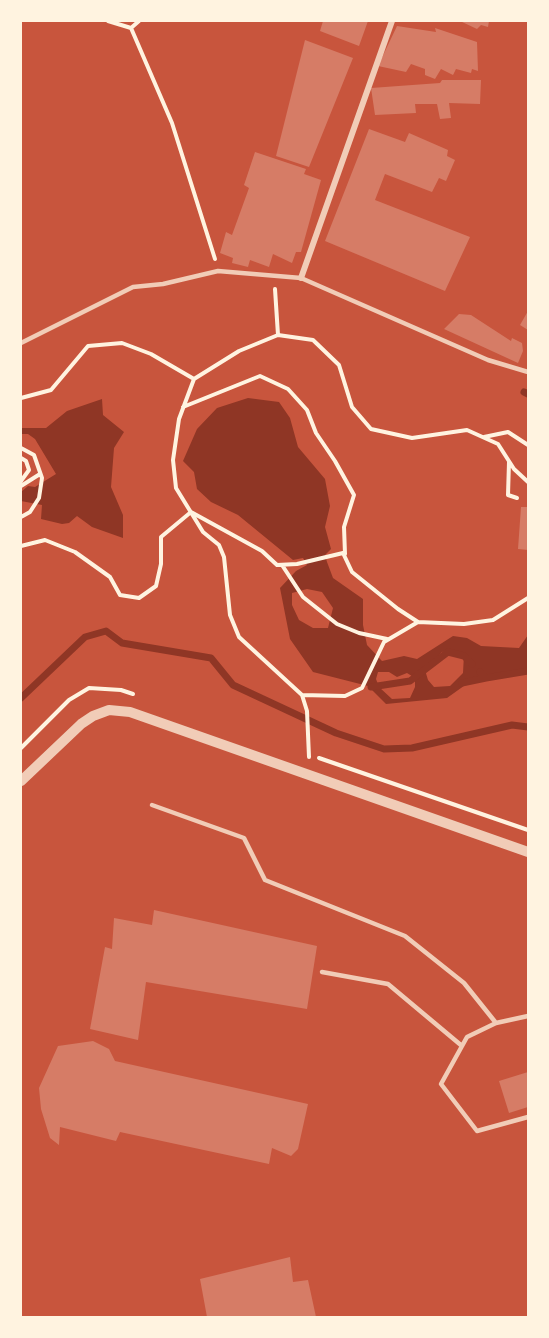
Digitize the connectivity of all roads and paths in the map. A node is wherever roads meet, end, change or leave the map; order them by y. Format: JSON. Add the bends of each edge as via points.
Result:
{"nodes":[{"id":1,"x":108,"y":21,"type":"edge"},
{"id":2,"x":127,"y":21,"type":"edge"},
{"id":3,"x":139,"y":21,"type":"edge"},
{"id":4,"x":392,"y":21,"type":"edge"},
{"id":5,"x":131,"y":28,"type":"junction"},
{"id":6,"x":218,"y":271,"type":"junction"},
{"id":7,"x":274,"y":276,"type":"junction"},
{"id":8,"x":301,"y":278,"type":"junction"},
{"id":9,"x":278,"y":335,"type":"junction"},
{"id":10,"x":21,"y":343,"type":"edge"},
{"id":11,"x":528,"y":372,"type":"edge"},
{"id":12,"x":194,"y":379,"type":"junction"},
{"id":13,"x":21,"y":398,"type":"edge"},
{"id":14,"x":183,"y":407,"type":"junction"},
{"id":15,"x":484,"y":437,"type":"junction"},
{"id":16,"x":528,"y":445,"type":"edge"},
{"id":17,"x":21,"y":448,"type":"edge"},
{"id":18,"x":21,"y":458,"type":"edge"},
{"id":19,"x":509,"y":462,"type":"junction"},
{"id":20,"x":41,"y":476,"type":"junction"},
{"id":21,"x":21,"y":481,"type":"edge"},
{"id":22,"x":528,"y":482,"type":"edge"},
{"id":23,"x":21,"y":486,"type":"edge"},
{"id":24,"x":517,"y":498,"type":"dead end"},
{"id":25,"x":191,"y":512,"type":"junction"},
{"id":26,"x":21,"y":517,"type":"edge"},
{"id":27,"x":21,"y":546,"type":"edge"},
{"id":28,"x":345,"y":558,"type":"junction"},
{"id":29,"x":282,"y":565,"type":"junction"},
{"id":30,"x":528,"y":598,"type":"edge"},
{"id":31,"x":418,"y":621,"type":"junction"},
{"id":32,"x":386,"y":641,"type":"junction"},
{"id":33,"x":302,"y":695,"type":"junction"},
{"id":34,"x":309,"y":745,"type":"dead end"},
{"id":35,"x":21,"y":781,"type":"edge"},
{"id":36,"x":152,"y":805,"type":"dead end"},
{"id":37,"x":528,"y":852,"type":"edge"},
{"id":38,"x":322,"y":972,"type":"dead end"},
{"id":39,"x":528,"y":1016,"type":"edge"},
{"id":40,"x":496,"y":1023,"type":"junction"},
{"id":41,"x":462,"y":1046,"type":"junction"},
{"id":42,"x":528,"y":1117,"type":"edge"}],
"edges":[{"from":1,"to":5,"type":"path"},
{"from":2,"to":5,"type":"path"},
{"from":3,"to":5,"type":"path"},
{"from":4,"to":8,"type":"street"},
{"from":5,"to":6,"type":"path","via":[[172,123]]},
{"from":6,"to":7,"type":"lane"},
{"from":6,"to":10,"type":"lane","via":[[134,287]]},
{"from":7,"to":8,"type":"lane"},
{"from":7,"to":9,"type":"path"},
{"from":8,"to":11,"type":"lane","via":[[488,360]]},
{"from":9,"to":12,"type":"path","via":[[239,351]]},
{"from":9,"to":15,"type":"path","via":[[313,340],[339,365],[352,407],[371,429],[412,438],[467,430]]},
{"from":12,"to":13,"type":"path","via":[[151,354],[122,343],[88,346],[51,390]]},
{"from":12,"to":14,"type":"path"},
{"from":14,"to":25,"type":"path","via":[[173,460],[176,488]]},
{"from":14,"to":28,"type":"path","via":[[260,376],[288,389],[307,410],[316,433],[354,495],[344,527]]},
{"from":15,"to":16,"type":"path","via":[[508,432]]},
{"from":15,"to":19,"type":"path","via":[[498,444]]},
{"from":17,"to":20,"type":"path","via":[[34,455]]},
{"from":18,"to":21,"type":"path","via":[[26,460],[29,470]]},
{"from":19,"to":22,"type":"path"},
{"from":19,"to":24,"type":"path","via":[[508,495]]},
{"from":20,"to":23,"type":"path"},
{"from":20,"to":26,"type":"path","via":[[39,498]]},
{"from":25,"to":27,"type":"path","via":[[161,537],[156,586],[139,598],[120,595],[110,577],[75,552],[45,540]]},
{"from":25,"to":29,"type":"path"},
{"from":25,"to":33,"type":"path","via":[[203,532],[219,544],[230,615],[240,638]]},
{"from":28,"to":29,"type":"path","via":[[343,553]]},
{"from":28,"to":31,"type":"path","via":[[352,572]]},
{"from":29,"to":32,"type":"path","via":[[303,597],[337,624]]},
{"from":30,"to":31,"type":"path","via":[[493,620],[464,624]]},
{"from":31,"to":32,"type":"path"},
{"from":32,"to":33,"type":"path","via":[[362,688],[345,696]]},
{"from":33,"to":34,"type":"path"},
{"from":35,"to":37,"type":"street","via":[[93,716],[109,710],[130,712]]},
{"from":36,"to":40,"type":"lane","via":[[244,838],[266,880],[405,936],[464,983]]},
{"from":38,"to":41,"type":"lane","via":[[388,984]]},
{"from":39,"to":40,"type":"lane"},
{"from":40,"to":41,"type":"lane","via":[[467,1036]]},
{"from":41,"to":42,"type":"lane","via":[[441,1084],[477,1131]]}]}
